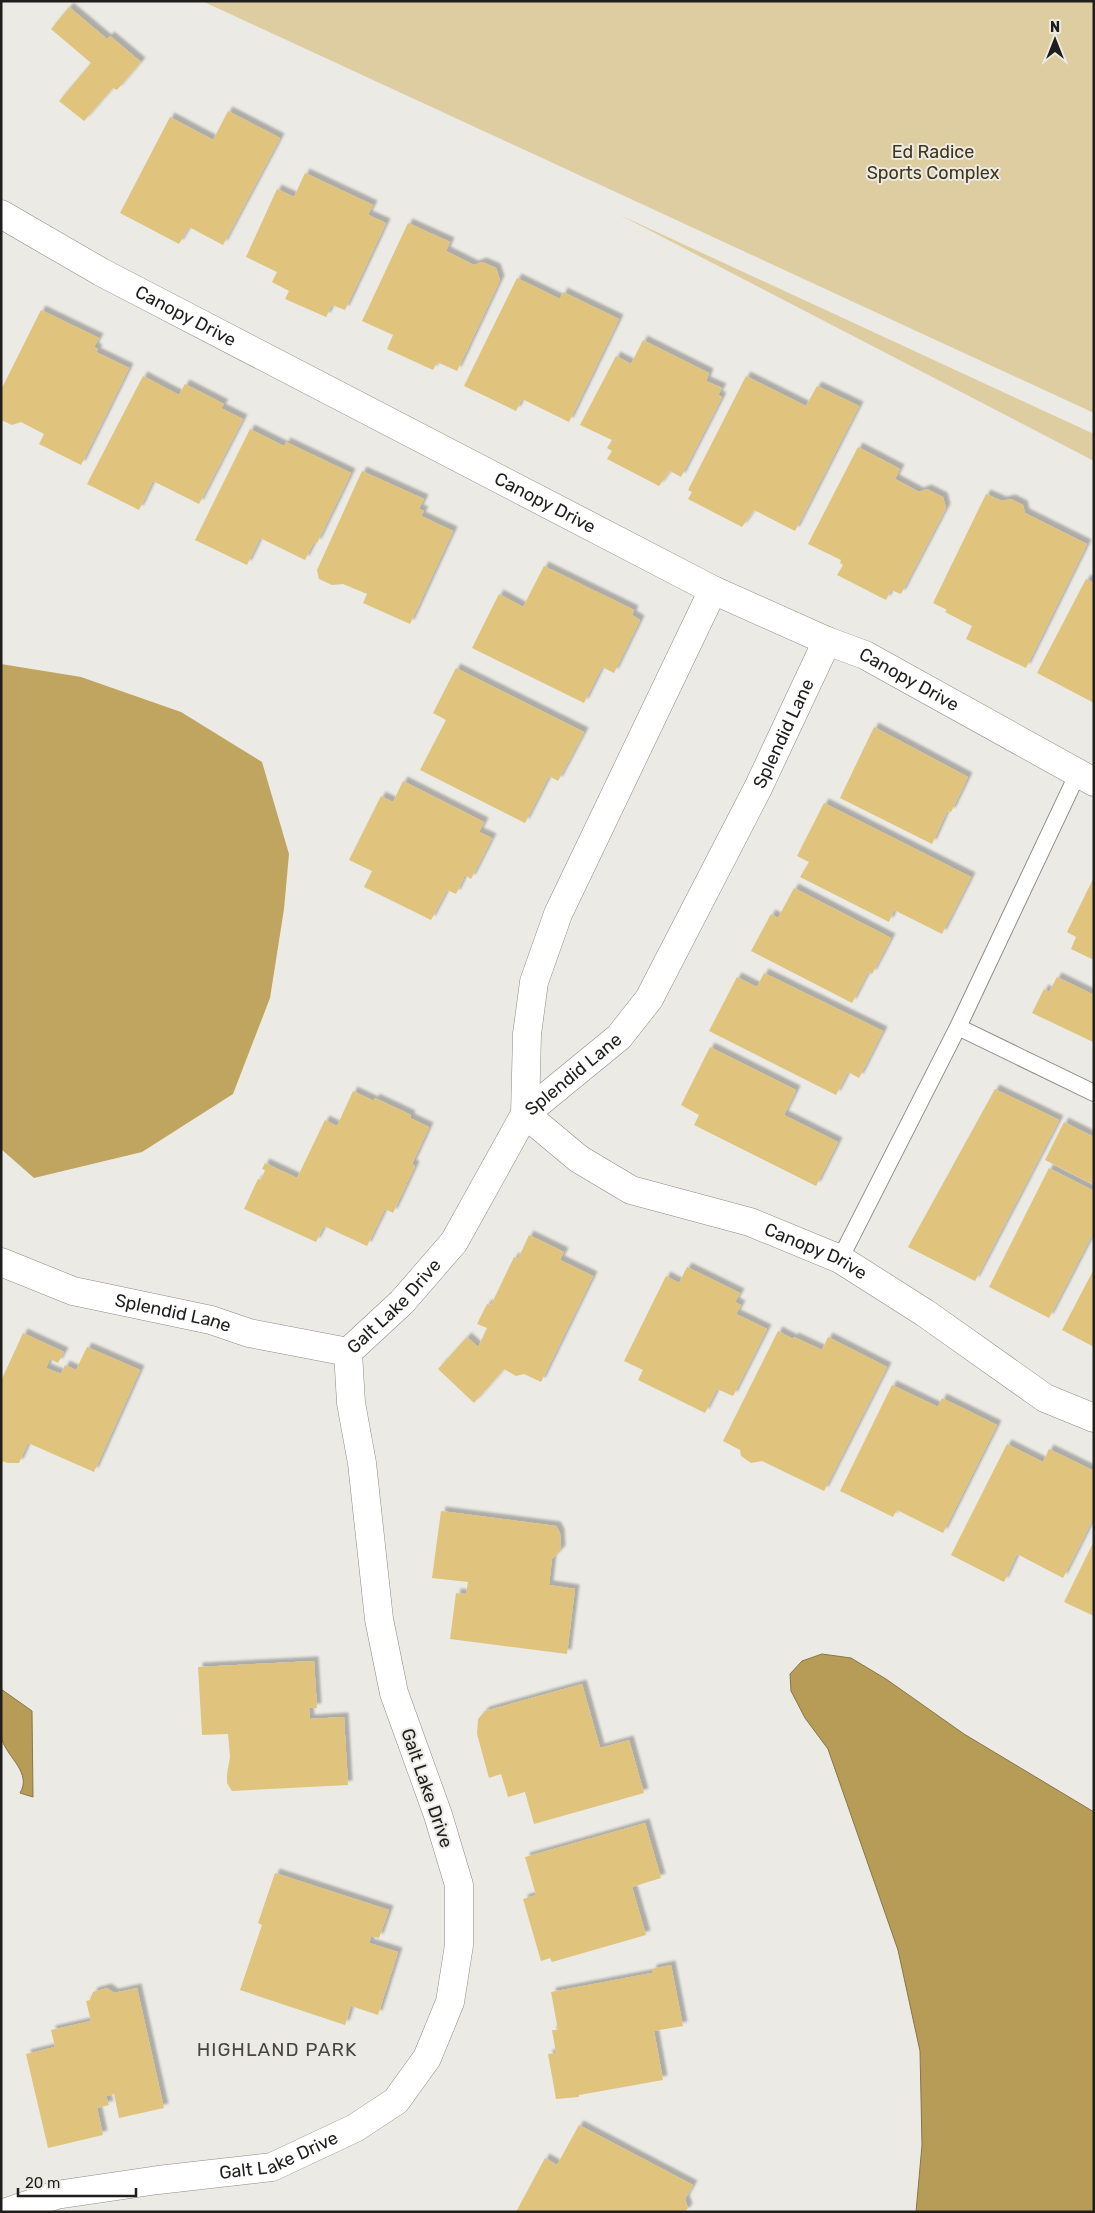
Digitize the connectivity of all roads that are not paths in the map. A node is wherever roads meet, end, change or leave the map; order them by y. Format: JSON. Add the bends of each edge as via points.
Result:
{"nodes":[{"id":1,"x":2,"y":217,"type":"edge"},
{"id":2,"x":714,"y":590,"type":"junction"},
{"id":3,"x":827,"y":641,"type":"junction"},
{"id":4,"x":1086,"y":778,"type":"edge"},
{"id":5,"x":958,"y":1028,"type":"junction"},
{"id":6,"x":1094,"y":1093,"type":"edge"},
{"id":7,"x":525,"y":1114,"type":"junction"},
{"id":8,"x":840,"y":1259,"type":"junction"},
{"id":9,"x":1,"y":1262,"type":"edge"},
{"id":10,"x":348,"y":1352,"type":"junction"},
{"id":11,"x":1094,"y":1418,"type":"edge"},
{"id":12,"x":7,"y":2212,"type":"edge"}],
"edges":[{"from":1,"to":2,"type":"street","name":"Canopy Drive","via":[[101,272]]},
{"from":2,"to":3,"type":"street","name":"Canopy Drive"},
{"from":2,"to":7,"type":"street","name":"Splendid Lane","via":[[558,914],[534,982],[527,1034]]},
{"from":3,"to":4,"type":"street","name":"Canopy Drive","via":[[865,655]]},
{"from":3,"to":7,"type":"street","name":"Splendid Lane","via":[[758,788],[649,999],[619,1036]]},
{"from":4,"to":5,"type":"lane"},
{"from":5,"to":6,"type":"lane"},
{"from":5,"to":8,"type":"lane"},
{"from":7,"to":8,"type":"street","name":"Canopy Drive","via":[[579,1159],[631,1190],[750,1222]]},
{"from":7,"to":10,"type":"street","name":"Galt Lake Drive","via":[[454,1242],[402,1302]]},
{"from":8,"to":11,"type":"street","name":"Canopy Drive","via":[[925,1313],[1045,1398]]},
{"from":9,"to":10,"type":"street","name":"Splendid Lane","via":[[73,1290],[210,1320],[248,1333]]},
{"from":10,"to":12,"type":"street","name":"Galt Lake Drive","via":[[351,1403],[362,1463],[379,1619],[394,1693],[438,1815],[459,1885],[459,1945],[450,2002],[427,2058],[396,2100],[355,2128],[272,2168],[56,2195]]}]}
